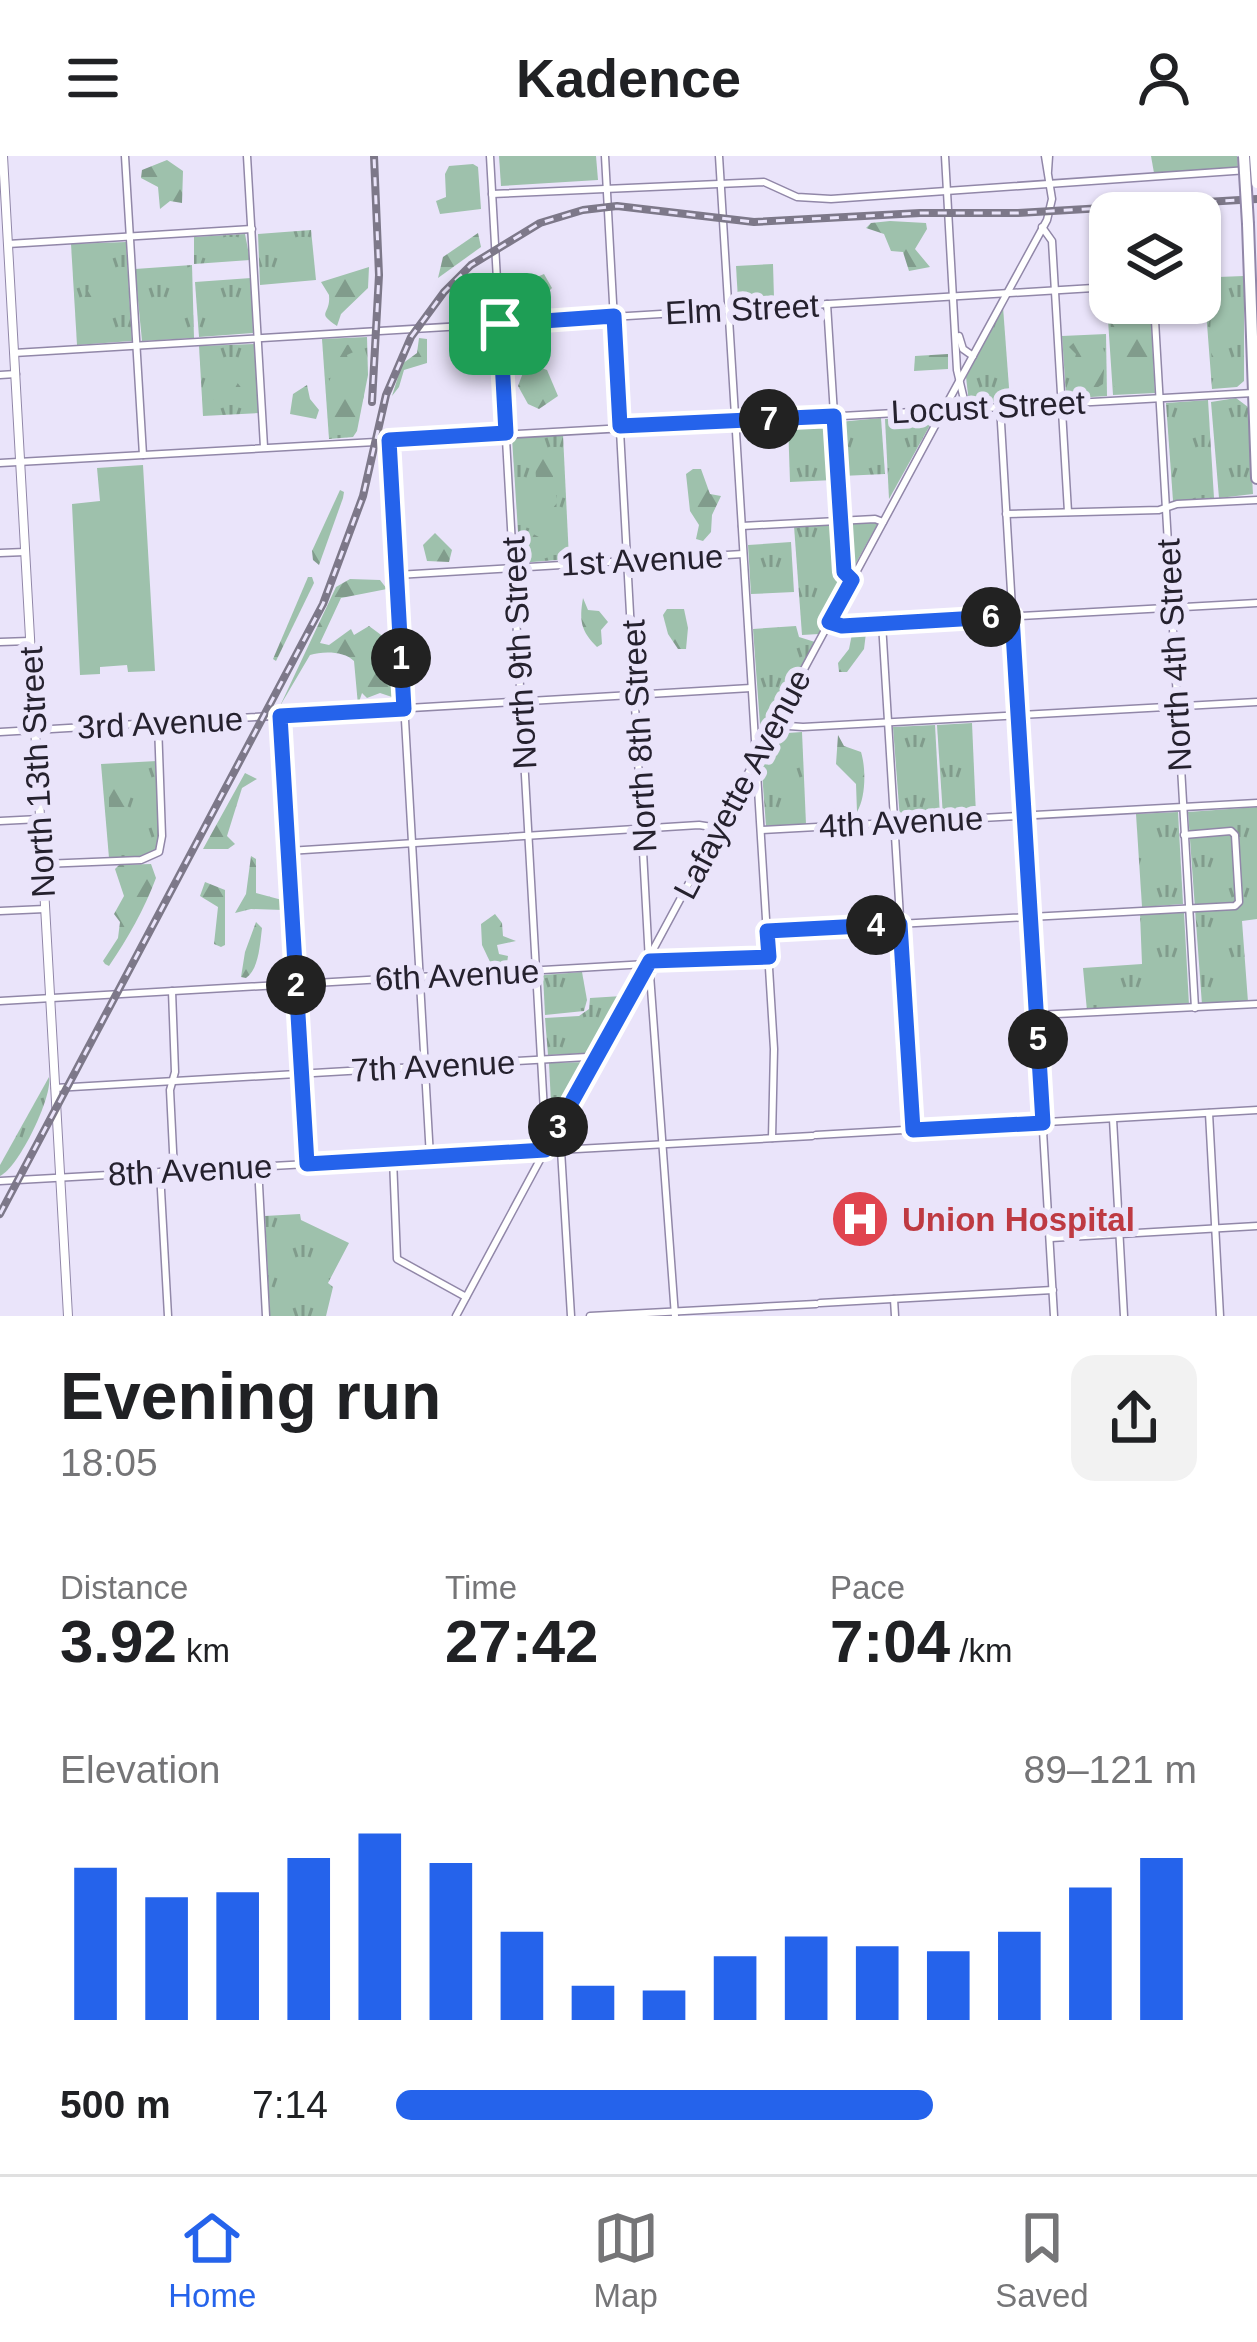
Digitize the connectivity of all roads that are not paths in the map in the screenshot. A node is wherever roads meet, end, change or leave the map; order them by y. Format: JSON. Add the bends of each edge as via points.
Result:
{"nodes":[{"id":1,"x":3,"y":156,"type":"edge"},
{"id":2,"x":125,"y":156,"type":"edge"},
{"id":3,"x":247,"y":156,"type":"edge"},
{"id":4,"x":490,"y":156,"type":"edge"},
{"id":5,"x":605,"y":156,"type":"edge"},
{"id":6,"x":945,"y":156,"type":"edge"},
{"id":7,"x":1047,"y":156,"type":"edge"},
{"id":8,"x":1244,"y":156,"type":"edge"},
{"id":9,"x":1256,"y":156,"type":"edge"},
{"id":10,"x":720,"y":158,"type":"edge"},
{"id":11,"x":1257,"y":167,"type":"edge"},
{"id":12,"x":1257,"y":183,"type":"edge"},
{"id":13,"x":1050,"y":185,"type":"junction"},
{"id":14,"x":722,"y":186,"type":"junction"},
{"id":15,"x":607,"y":187,"type":"junction"},
{"id":16,"x":947,"y":192,"type":"junction"},
{"id":17,"x":492,"y":194,"type":"junction"},
{"id":18,"x":3,"y":211,"type":"edge"},
{"id":19,"x":1042,"y":227,"type":"junction"},
{"id":20,"x":252,"y":229,"type":"junction"},
{"id":21,"x":129,"y":236,"type":"junction"},
{"id":22,"x":8,"y":244,"type":"junction"},
{"id":23,"x":1089,"y":288,"type":"edge"},
{"id":24,"x":1055,"y":290,"type":"junction"},
{"id":25,"x":5,"y":292,"type":"edge"},
{"id":26,"x":1006,"y":294,"type":"junction"},
{"id":27,"x":955,"y":297,"type":"junction"},
{"id":28,"x":827,"y":304,"type":"junction"},
{"id":29,"x":729,"y":310,"type":"junction"},
{"id":30,"x":614,"y":316,"type":"junction"},
{"id":31,"x":500,"y":324,"type":"junction"},
{"id":32,"x":1155,"y":324,"type":"edge"},
{"id":33,"x":957,"y":330,"type":"junction"},
{"id":34,"x":258,"y":338,"type":"junction"},
{"id":35,"x":136,"y":346,"type":"junction"},
{"id":36,"x":14,"y":353,"type":"junction"},
{"id":37,"x":973,"y":356,"type":"junction"},
{"id":38,"x":16,"y":374,"type":"junction"},
{"id":39,"x":0,"y":375,"type":"edge"},
{"id":40,"x":961,"y":378,"type":"junction"},
{"id":41,"x":1254,"y":393,"type":"edge"},
{"id":42,"x":1160,"y":397,"type":"junction"},
{"id":43,"x":1062,"y":403,"type":"junction"},
{"id":44,"x":1000,"y":406,"type":"junction"},
{"id":45,"x":966,"y":408,"type":"junction"},
{"id":46,"x":944,"y":410,"type":"junction"},
{"id":47,"x":834,"y":416,"type":"junction"},
{"id":48,"x":735,"y":420,"type":"junction"},
{"id":49,"x":620,"y":426,"type":"junction"},
{"id":50,"x":506,"y":433,"type":"junction"},
{"id":51,"x":389,"y":440,"type":"junction"},
{"id":52,"x":264,"y":447,"type":"junction"},
{"id":53,"x":143,"y":455,"type":"junction"},
{"id":54,"x":20,"y":462,"type":"junction"},
{"id":55,"x":0,"y":463,"type":"edge"},
{"id":56,"x":1257,"y":478,"type":"edge"},
{"id":57,"x":1257,"y":500,"type":"edge"},
{"id":58,"x":1166,"y":507,"type":"junction"},
{"id":59,"x":1068,"y":512,"type":"junction"},
{"id":60,"x":1006,"y":514,"type":"junction"},
{"id":61,"x":840,"y":520,"type":"junction"},
{"id":62,"x":883,"y":522,"type":"junction"},
{"id":63,"x":742,"y":526,"type":"junction"},
{"id":64,"x":26,"y":552,"type":"junction"},
{"id":65,"x":0,"y":553,"type":"edge"},
{"id":66,"x":743,"y":554,"type":"junction"},
{"id":67,"x":628,"y":561,"type":"junction"},
{"id":68,"x":514,"y":568,"type":"junction"},
{"id":69,"x":397,"y":574,"type":"junction"},
{"id":70,"x":852,"y":580,"type":"junction"},
{"id":71,"x":1257,"y":603,"type":"edge"},
{"id":72,"x":1171,"y":608,"type":"junction"},
{"id":73,"x":1012,"y":616,"type":"junction"},
{"id":74,"x":829,"y":622,"type":"junction"},
{"id":75,"x":882,"y":623,"type":"junction"},
{"id":76,"x":30,"y":641,"type":"junction"},
{"id":77,"x":0,"y":642,"type":"edge"},
{"id":78,"x":752,"y":688,"type":"junction"},
{"id":79,"x":636,"y":695,"type":"junction"},
{"id":80,"x":522,"y":702,"type":"junction"},
{"id":81,"x":1257,"y":702,"type":"edge"},
{"id":82,"x":1176,"y":707,"type":"junction"},
{"id":83,"x":404,"y":709,"type":"junction"},
{"id":84,"x":1018,"y":715,"type":"junction"},
{"id":85,"x":280,"y":716,"type":"junction"},
{"id":86,"x":888,"y":722,"type":"junction"},
{"id":87,"x":158,"y":724,"type":"junction"},
{"id":88,"x":773,"y":724,"type":"junction"},
{"id":89,"x":35,"y":730,"type":"junction"},
{"id":90,"x":0,"y":732,"type":"edge"},
{"id":91,"x":756,"y":756,"type":"junction"},
{"id":92,"x":1257,"y":803,"type":"edge"},
{"id":93,"x":1183,"y":807,"type":"junction"},
{"id":94,"x":1024,"y":815,"type":"junction"},
{"id":95,"x":40,"y":819,"type":"junction"},
{"id":96,"x":0,"y":821,"type":"edge"},
{"id":97,"x":894,"y":823,"type":"junction"},
{"id":98,"x":718,"y":828,"type":"junction"},
{"id":99,"x":644,"y":829,"type":"junction"},
{"id":100,"x":761,"y":830,"type":"junction"},
{"id":101,"x":1184,"y":835,"type":"junction"},
{"id":102,"x":530,"y":836,"type":"junction"},
{"id":103,"x":412,"y":843,"type":"junction"},
{"id":104,"x":288,"y":850,"type":"junction"},
{"id":105,"x":43,"y":864,"type":"junction"},
{"id":106,"x":1189,"y":908,"type":"junction"},
{"id":107,"x":45,"y":909,"type":"junction"},
{"id":108,"x":0,"y":911,"type":"edge"},
{"id":109,"x":1030,"y":916,"type":"junction"},
{"id":110,"x":649,"y":920,"type":"junction"},
{"id":111,"x":669,"y":921,"type":"junction"},
{"id":112,"x":900,"y":924,"type":"junction"},
{"id":113,"x":767,"y":931,"type":"junction"},
{"id":114,"x":769,"y":957,"type":"junction"},
{"id":115,"x":650,"y":961,"type":"junction"},
{"id":116,"x":538,"y":970,"type":"junction"},
{"id":117,"x":421,"y":977,"type":"junction"},
{"id":118,"x":652,"y":981,"type":"junction"},
{"id":119,"x":296,"y":984,"type":"junction"},
{"id":120,"x":632,"y":989,"type":"junction"},
{"id":121,"x":172,"y":991,"type":"junction"},
{"id":122,"x":50,"y":998,"type":"junction"},
{"id":123,"x":0,"y":1001,"type":"edge"},
{"id":124,"x":1257,"y":1004,"type":"edge"},
{"id":125,"x":1195,"y":1008,"type":"junction"},
{"id":126,"x":1036,"y":1015,"type":"junction"},
{"id":127,"x":543,"y":1060,"type":"junction"},
{"id":128,"x":594,"y":1060,"type":"junction"},
{"id":129,"x":425,"y":1066,"type":"junction"},
{"id":130,"x":302,"y":1074,"type":"junction"},
{"id":131,"x":173,"y":1081,"type":"junction"},
{"id":132,"x":55,"y":1088,"type":"junction"},
{"id":133,"x":1257,"y":1110,"type":"edge"},
{"id":134,"x":1209,"y":1113,"type":"junction"},
{"id":135,"x":1113,"y":1119,"type":"junction"},
{"id":136,"x":1043,"y":1123,"type":"junction"},
{"id":137,"x":913,"y":1130,"type":"junction"},
{"id":138,"x":772,"y":1138,"type":"junction"},
{"id":139,"x":663,"y":1144,"type":"junction"},
{"id":140,"x":545,"y":1150,"type":"junction"},
{"id":141,"x":561,"y":1150,"type":"junction"},
{"id":142,"x":430,"y":1157,"type":"junction"},
{"id":143,"x":393,"y":1159,"type":"junction"},
{"id":144,"x":307,"y":1164,"type":"junction"},
{"id":145,"x":258,"y":1166,"type":"junction"},
{"id":146,"x":174,"y":1171,"type":"junction"},
{"id":147,"x":160,"y":1172,"type":"junction"},
{"id":148,"x":60,"y":1178,"type":"junction"},
{"id":149,"x":0,"y":1181,"type":"edge"},
{"id":150,"x":1257,"y":1226,"type":"edge"},
{"id":151,"x":1216,"y":1229,"type":"junction"},
{"id":152,"x":1119,"y":1234,"type":"junction"},
{"id":153,"x":1050,"y":1238,"type":"junction"},
{"id":154,"x":1053,"y":1290,"type":"junction"},
{"id":155,"x":466,"y":1297,"type":"junction"},
{"id":156,"x":894,"y":1299,"type":"junction"},
{"id":157,"x":788,"y":1305,"type":"junction"},
{"id":158,"x":675,"y":1314,"type":"edge"},
{"id":159,"x":68,"y":1316,"type":"edge"},
{"id":160,"x":168,"y":1316,"type":"edge"},
{"id":161,"x":266,"y":1316,"type":"edge"},
{"id":162,"x":455,"y":1316,"type":"edge"},
{"id":163,"x":571,"y":1316,"type":"edge"},
{"id":164,"x":590,"y":1316,"type":"edge"},
{"id":165,"x":789,"y":1316,"type":"edge"},
{"id":166,"x":895,"y":1316,"type":"edge"},
{"id":167,"x":1054,"y":1316,"type":"edge"},
{"id":168,"x":1124,"y":1316,"type":"edge"},
{"id":169,"x":1220,"y":1316,"type":"edge"}],
"edges":[{"from":1,"to":18,"type":"main road","name":"North 13th Street"},
{"from":2,"to":21,"type":"street"},
{"from":3,"to":20,"type":"street"},
{"from":4,"to":17,"type":"street","name":"North 9th Street"},
{"from":5,"to":15,"type":"street","name":"North 8th Street"},
{"from":6,"to":16,"type":"street"},
{"from":7,"to":13,"type":"street","name":"Lafayette Avenue"},
{"from":8,"to":41,"type":"highway","bridge":true},
{"from":9,"to":12,"type":"highway","bridge":true},
{"from":10,"to":14,"type":"street"},
{"from":11,"to":13,"type":"street"},
{"from":13,"to":16,"type":"street"},
{"from":13,"to":19,"type":"street","name":"Lafayette Avenue"},
{"from":14,"to":15,"type":"street"},
{"from":14,"to":16,"type":"street","via":[[769,183],[813,199]]},
{"from":14,"to":29,"type":"street"},
{"from":15,"to":17,"type":"street"},
{"from":15,"to":30,"type":"street","name":"North 8th Street"},
{"from":16,"to":27,"type":"street"},
{"from":17,"to":31,"type":"street","name":"North 9th Street"},
{"from":18,"to":22,"type":"main road","name":"North 13th Street"},
{"from":19,"to":24,"type":"street","via":[[1051,236]]},
{"from":19,"to":26,"type":"street","name":"Lafayette Avenue"},
{"from":20,"to":21,"type":"street"},
{"from":20,"to":34,"type":"street"},
{"from":21,"to":22,"type":"street"},
{"from":21,"to":35,"type":"street"},
{"from":22,"to":25,"type":"main road","name":"North 13th Street"},
{"from":23,"to":24,"type":"street","name":"Elm Street"},
{"from":24,"to":26,"type":"street","name":"Elm Street"},
{"from":24,"to":43,"type":"street"},
{"from":25,"to":36,"type":"main road","name":"North 13th Street"},
{"from":26,"to":27,"type":"street","name":"Elm Street"},
{"from":26,"to":37,"type":"street","name":"Lafayette Avenue"},
{"from":27,"to":28,"type":"street","name":"Elm Street"},
{"from":27,"to":33,"type":"street"},
{"from":28,"to":29,"type":"street","name":"Elm Street"},
{"from":28,"to":47,"type":"street"},
{"from":29,"to":30,"type":"street","name":"Elm Street"},
{"from":29,"to":48,"type":"street"},
{"from":30,"to":31,"type":"street","name":"Elm Street"},
{"from":30,"to":49,"type":"street","name":"North 8th Street"},
{"from":31,"to":34,"type":"street","name":"Elm Street"},
{"from":31,"to":50,"type":"street","name":"North 9th Street"},
{"from":32,"to":42,"type":"street","name":"North 4th Street"},
{"from":33,"to":37,"type":"street"},
{"from":33,"to":40,"type":"street"},
{"from":34,"to":35,"type":"street","name":"Elm Street"},
{"from":34,"to":52,"type":"street"},
{"from":35,"to":36,"type":"street","name":"Elm Street"},
{"from":35,"to":53,"type":"street"},
{"from":36,"to":38,"type":"main road","name":"North 13th Street"},
{"from":37,"to":40,"type":"street","name":"Lafayette Avenue"},
{"from":38,"to":39,"type":"street"},
{"from":38,"to":54,"type":"main road","name":"North 13th Street"},
{"from":40,"to":45,"type":"street"},
{"from":40,"to":46,"type":"street","name":"Lafayette Avenue"},
{"from":41,"to":42,"type":"street","name":"Locust Street"},
{"from":41,"to":56,"type":"highway"},
{"from":42,"to":43,"type":"street","name":"Locust Street"},
{"from":42,"to":58,"type":"street","name":"North 4th Street"},
{"from":43,"to":44,"type":"street","name":"Locust Street"},
{"from":43,"to":59,"type":"street"},
{"from":44,"to":45,"type":"street","name":"Locust Street"},
{"from":44,"to":60,"type":"street"},
{"from":45,"to":46,"type":"street","name":"Locust Street"},
{"from":46,"to":47,"type":"street","name":"Locust Street"},
{"from":46,"to":62,"type":"street","name":"Lafayette Avenue"},
{"from":47,"to":48,"type":"street","name":"Locust Street"},
{"from":47,"to":61,"type":"street"},
{"from":48,"to":49,"type":"street","name":"Locust Street"},
{"from":48,"to":63,"type":"street"},
{"from":49,"to":50,"type":"street","name":"Locust Street"},
{"from":49,"to":67,"type":"street","name":"North 8th Street"},
{"from":50,"to":51,"type":"street","name":"Locust Street"},
{"from":50,"to":68,"type":"street","name":"North 9th Street"},
{"from":51,"to":52,"type":"street","name":"Locust Street"},
{"from":51,"to":69,"type":"street"},
{"from":52,"to":53,"type":"street","name":"Locust Street"},
{"from":53,"to":54,"type":"street","name":"Locust Street"},
{"from":54,"to":55,"type":"street","name":"Locust Street"},
{"from":54,"to":64,"type":"main road","name":"North 13th Street"},
{"from":57,"to":58,"type":"street"},
{"from":58,"to":59,"type":"street"},
{"from":58,"to":72,"type":"street","name":"North 4th Street"},
{"from":59,"to":60,"type":"street"},
{"from":60,"to":73,"type":"street"},
{"from":61,"to":62,"type":"street","name":"1st Avenue"},
{"from":61,"to":63,"type":"street","name":"1st Avenue"},
{"from":61,"to":70,"type":"street","via":[[844,572]]},
{"from":62,"to":70,"type":"street","name":"Lafayette Avenue"},
{"from":63,"to":66,"type":"street"},
{"from":64,"to":65,"type":"street"},
{"from":64,"to":76,"type":"main road","name":"North 13th Street"},
{"from":66,"to":67,"type":"street","name":"1st Avenue"},
{"from":66,"to":78,"type":"street"},
{"from":67,"to":68,"type":"street","name":"1st Avenue"},
{"from":67,"to":79,"type":"street","name":"North 8th Street"},
{"from":68,"to":69,"type":"street","name":"1st Avenue"},
{"from":68,"to":80,"type":"street","name":"North 9th Street"},
{"from":69,"to":83,"type":"street"},
{"from":70,"to":74,"type":"street","name":"Lafayette Avenue"},
{"from":71,"to":72,"type":"street"},
{"from":72,"to":73,"type":"street"},
{"from":72,"to":82,"type":"street","name":"North 4th Street"},
{"from":73,"to":75,"type":"street"},
{"from":73,"to":84,"type":"street"},
{"from":74,"to":75,"type":"street"},
{"from":74,"to":88,"type":"street","name":"Lafayette Avenue"},
{"from":75,"to":86,"type":"street"},
{"from":76,"to":77,"type":"street"},
{"from":76,"to":89,"type":"main road","name":"North 13th Street"},
{"from":78,"to":79,"type":"street","name":"3rd Avenue"},
{"from":78,"to":91,"type":"street"},
{"from":79,"to":80,"type":"street","name":"3rd Avenue"},
{"from":79,"to":99,"type":"street","name":"North 8th Street"},
{"from":80,"to":83,"type":"street","name":"3rd Avenue"},
{"from":80,"to":102,"type":"street","name":"North 9th Street"},
{"from":81,"to":82,"type":"street"},
{"from":82,"to":84,"type":"street"},
{"from":82,"to":93,"type":"street","name":"North 4th Street"},
{"from":83,"to":85,"type":"street","name":"3rd Avenue"},
{"from":83,"to":103,"type":"street"},
{"from":84,"to":86,"type":"street"},
{"from":84,"to":94,"type":"street"},
{"from":85,"to":87,"type":"street","name":"3rd Avenue"},
{"from":85,"to":104,"type":"street"},
{"from":86,"to":88,"type":"street"},
{"from":86,"to":97,"type":"street"},
{"from":87,"to":89,"type":"street","name":"3rd Avenue"},
{"from":87,"to":105,"type":"street","via":[[159,852],[141,860]]},
{"from":88,"to":91,"type":"street","name":"Lafayette Avenue"},
{"from":89,"to":90,"type":"street","name":"3rd Avenue"},
{"from":89,"to":95,"type":"main road","name":"North 13th Street"},
{"from":91,"to":98,"type":"street","name":"Lafayette Avenue"},
{"from":91,"to":100,"type":"street"},
{"from":92,"to":93,"type":"street","name":"4th Avenue"},
{"from":93,"to":94,"type":"street","name":"4th Avenue"},
{"from":93,"to":101,"type":"street","name":"North 4th Street"},
{"from":94,"to":97,"type":"street","name":"4th Avenue"},
{"from":94,"to":109,"type":"street"},
{"from":95,"to":96,"type":"street"},
{"from":95,"to":105,"type":"main road","name":"North 13th Street"},
{"from":97,"to":100,"type":"street","name":"4th Avenue"},
{"from":97,"to":112,"type":"street"},
{"from":98,"to":99,"type":"street"},
{"from":98,"to":111,"type":"street","name":"Lafayette Avenue"},
{"from":99,"to":102,"type":"street"},
{"from":99,"to":110,"type":"street","name":"North 8th Street"},
{"from":100,"to":113,"type":"street"},
{"from":101,"to":106,"type":"street","name":"North 4th Street"},
{"from":101,"to":106,"type":"street","via":[[1231,831],[1237,839],[1239,902]]},
{"from":102,"to":103,"type":"street"},
{"from":102,"to":116,"type":"street","name":"North 9th Street"},
{"from":103,"to":104,"type":"street"},
{"from":103,"to":117,"type":"street"},
{"from":104,"to":119,"type":"street"},
{"from":105,"to":107,"type":"main road","name":"North 13th Street"},
{"from":106,"to":109,"type":"street"},
{"from":106,"to":125,"type":"street","name":"North 4th Street"},
{"from":107,"to":108,"type":"street"},
{"from":107,"to":122,"type":"main road","name":"North 13th Street"},
{"from":109,"to":112,"type":"street"},
{"from":109,"to":126,"type":"street"},
{"from":110,"to":111,"type":"street"},
{"from":110,"to":115,"type":"street","name":"North 8th Street"},
{"from":111,"to":115,"type":"street","name":"Lafayette Avenue"},
{"from":112,"to":113,"type":"street"},
{"from":112,"to":137,"type":"street"},
{"from":113,"to":114,"type":"street"},
{"from":114,"to":115,"type":"street","name":"6th Avenue"},
{"from":114,"to":138,"type":"street"},
{"from":115,"to":116,"type":"street","name":"6th Avenue"},
{"from":115,"to":118,"type":"street","name":"North 8th Street"},
{"from":115,"to":120,"type":"street","name":"Lafayette Avenue"},
{"from":116,"to":117,"type":"street","name":"6th Avenue"},
{"from":116,"to":127,"type":"street","name":"North 9th Street"},
{"from":117,"to":119,"type":"street","name":"6th Avenue"},
{"from":117,"to":129,"type":"street"},
{"from":118,"to":120,"type":"street"},
{"from":118,"to":139,"type":"street","name":"North 8th Street"},
{"from":119,"to":121,"type":"street","name":"6th Avenue"},
{"from":119,"to":130,"type":"street"},
{"from":120,"to":128,"type":"street","name":"Lafayette Avenue"},
{"from":121,"to":122,"type":"street","name":"6th Avenue"},
{"from":121,"to":131,"type":"street"},
{"from":122,"to":123,"type":"street","name":"6th Avenue"},
{"from":122,"to":132,"type":"main road","name":"North 13th Street"},
{"from":124,"to":125,"type":"street"},
{"from":125,"to":126,"type":"street"},
{"from":126,"to":136,"type":"street"},
{"from":127,"to":128,"type":"street","name":"7th Avenue"},
{"from":127,"to":129,"type":"street","name":"7th Avenue"},
{"from":127,"to":140,"type":"street","name":"North 9th Street"},
{"from":128,"to":140,"type":"street","name":"Lafayette Avenue"},
{"from":129,"to":130,"type":"street","name":"7th Avenue"},
{"from":129,"to":142,"type":"street"},
{"from":130,"to":131,"type":"street","name":"7th Avenue"},
{"from":130,"to":144,"type":"street"},
{"from":131,"to":132,"type":"street","name":"7th Avenue"},
{"from":131,"to":146,"type":"street"},
{"from":132,"to":148,"type":"main road","name":"North 13th Street"},
{"from":133,"to":134,"type":"street","name":"8th Avenue"},
{"from":134,"to":135,"type":"street","name":"8th Avenue"},
{"from":134,"to":151,"type":"street"},
{"from":135,"to":136,"type":"street","name":"8th Avenue"},
{"from":135,"to":152,"type":"street"},
{"from":136,"to":137,"type":"street","name":"8th Avenue"},
{"from":136,"to":153,"type":"street"},
{"from":137,"to":138,"type":"street","name":"8th Avenue"},
{"from":138,"to":139,"type":"street","name":"8th Avenue"},
{"from":139,"to":141,"type":"street","name":"8th Avenue"},
{"from":139,"to":158,"type":"street","name":"North 8th Street"},
{"from":140,"to":141,"type":"street","name":"8th Avenue"},
{"from":140,"to":142,"type":"street","name":"8th Avenue"},
{"from":140,"to":155,"type":"street","name":"Lafayette Avenue"},
{"from":141,"to":163,"type":"street"},
{"from":142,"to":143,"type":"street","name":"8th Avenue"},
{"from":143,"to":144,"type":"street","name":"8th Avenue"},
{"from":143,"to":155,"type":"street","via":[[397,1259]]},
{"from":144,"to":145,"type":"street","name":"8th Avenue"},
{"from":145,"to":146,"type":"street","name":"8th Avenue"},
{"from":145,"to":161,"type":"street"},
{"from":146,"to":147,"type":"street","name":"8th Avenue"},
{"from":147,"to":148,"type":"street","name":"8th Avenue"},
{"from":147,"to":160,"type":"street"},
{"from":148,"to":149,"type":"street","name":"8th Avenue"},
{"from":148,"to":159,"type":"main road","name":"North 13th Street"},
{"from":150,"to":151,"type":"street"},
{"from":151,"to":152,"type":"street"},
{"from":151,"to":169,"type":"street"},
{"from":152,"to":153,"type":"street"},
{"from":152,"to":168,"type":"street"},
{"from":153,"to":154,"type":"street"},
{"from":154,"to":156,"type":"street"},
{"from":154,"to":167,"type":"street"},
{"from":155,"to":162,"type":"street","name":"Lafayette Avenue"},
{"from":156,"to":157,"type":"street"},
{"from":156,"to":166,"type":"street"},
{"from":157,"to":158,"type":"street"},
{"from":157,"to":165,"type":"street"},
{"from":158,"to":164,"type":"street"}]}
